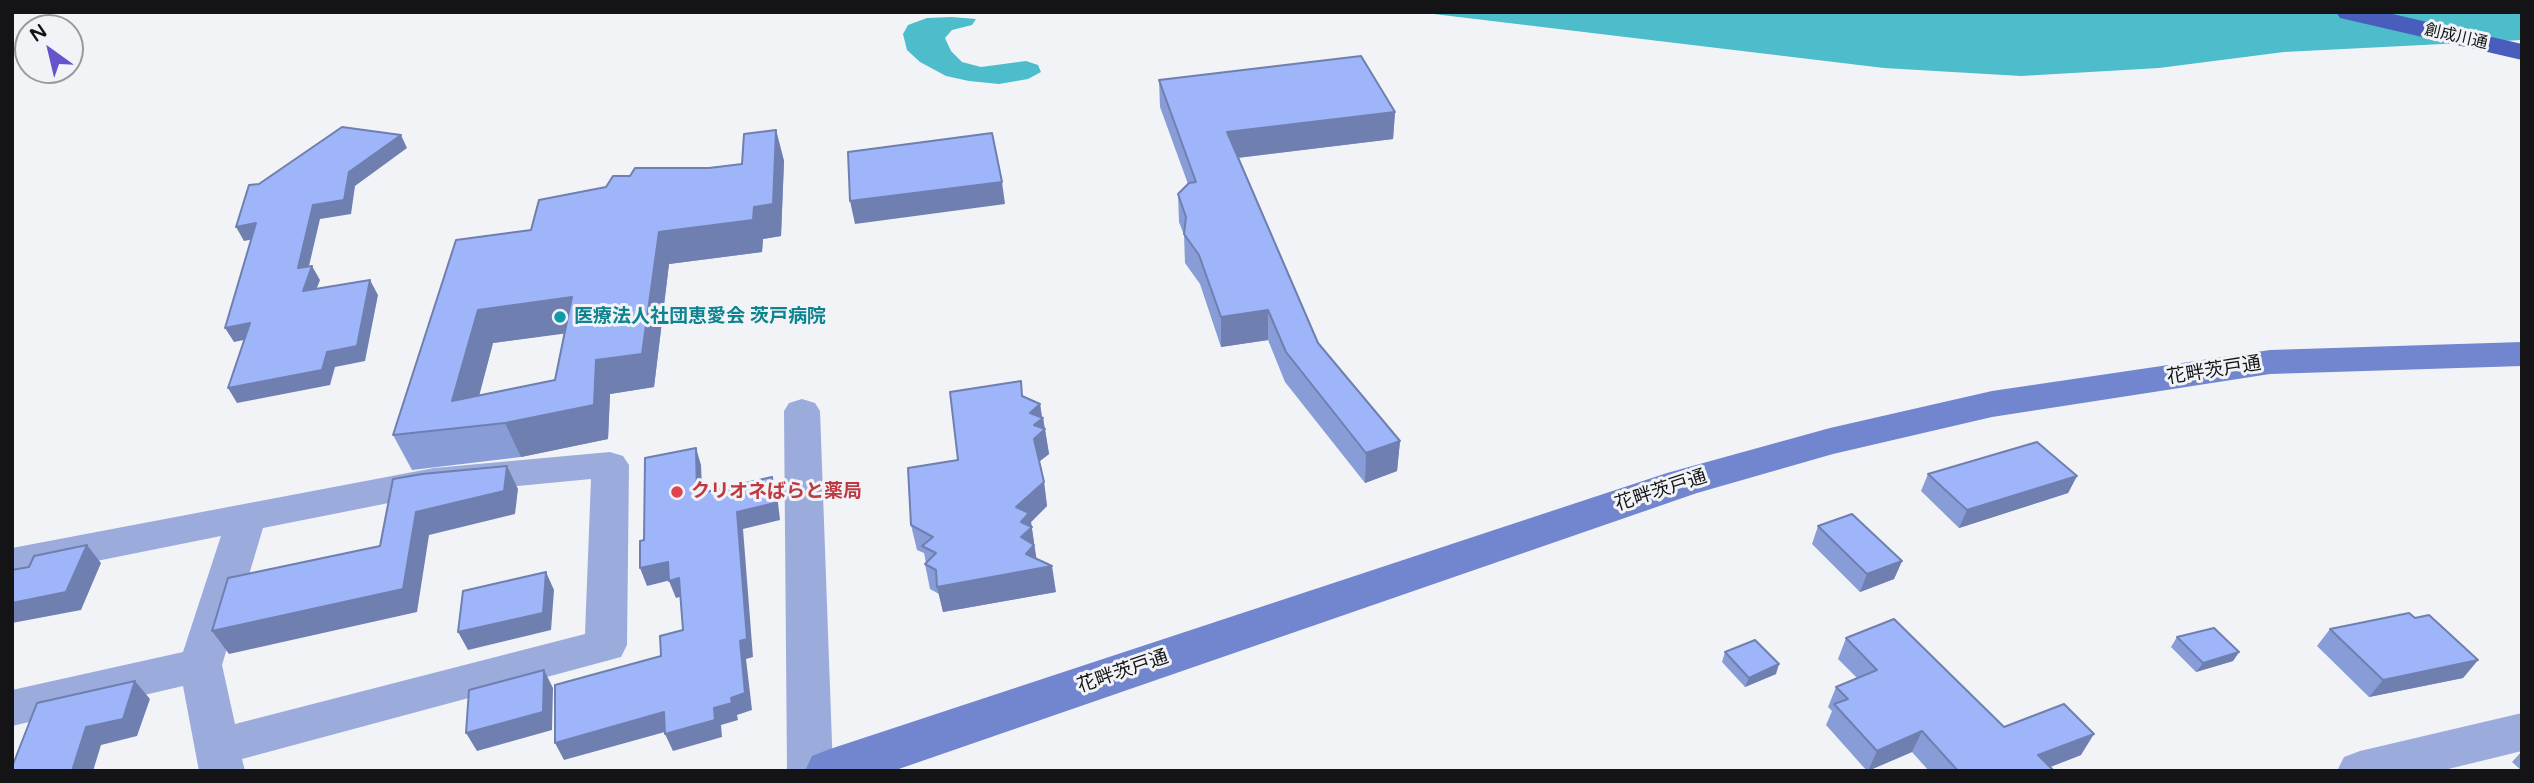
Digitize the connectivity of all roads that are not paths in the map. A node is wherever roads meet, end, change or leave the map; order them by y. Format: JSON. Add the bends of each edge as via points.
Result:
{"nodes":[{"id":1,"x":2349,"y":12,"type":"edge"},
{"id":2,"x":2437,"y":12,"type":"edge"},
{"id":3,"x":2522,"y":33,"type":"edge"},
{"id":4,"x":2522,"y":52,"type":"edge"},
{"id":5,"x":2522,"y":355,"type":"edge"},
{"id":6,"x":802,"y":411,"type":"dead end"},
{"id":7,"x":247,"y":517,"type":"junction"},
{"id":8,"x":12,"y":563,"type":"edge"},
{"id":9,"x":200,"y":665,"type":"junction"},
{"id":10,"x":12,"y":708,"type":"edge"},
{"id":11,"x":2522,"y":732,"type":"edge"},
{"id":12,"x":220,"y":759,"type":"edge"},
{"id":13,"x":810,"y":771,"type":"edge"},
{"id":14,"x":830,"y":771,"type":"edge"},
{"id":15,"x":2360,"y":771,"type":"edge"}],
"edges":[{"from":1,"to":4,"type":"highway","name":"創成川通"},
{"from":2,"to":3,"type":"highway","name":"創成川通"},
{"from":5,"to":14,"type":"main road","name":"花畔茨戸通","via":[[2270,362],[1992,404],[1830,441],[1682,483]]},
{"from":6,"to":13,"type":"street"},
{"from":7,"to":8,"type":"street"},
{"from":7,"to":9,"type":"street"},
{"from":7,"to":12,"type":"street","via":[[434,481],[610,465],[606,645]]},
{"from":9,"to":10,"type":"street"},
{"from":9,"to":12,"type":"street"},
{"from":11,"to":15,"type":"street"}]}
